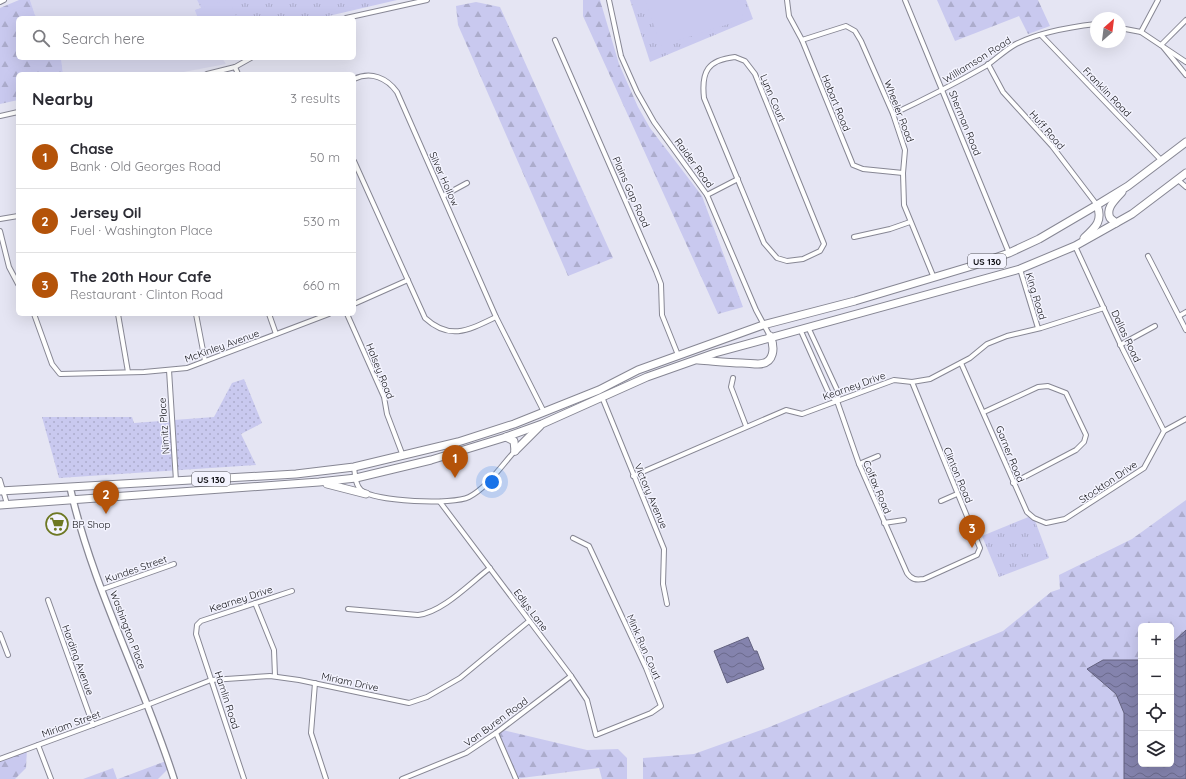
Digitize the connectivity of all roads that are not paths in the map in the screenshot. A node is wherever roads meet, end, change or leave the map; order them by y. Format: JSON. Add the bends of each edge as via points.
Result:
{"nodes":[{"id":1,"x":4,"y":0,"type":"edge"},
{"id":2,"x":427,"y":0,"type":"edge"},
{"id":3,"x":609,"y":0,"type":"edge"},
{"id":4,"x":787,"y":0,"type":"edge"},
{"id":5,"x":905,"y":0,"type":"edge"},
{"id":6,"x":1158,"y":0,"type":"edge"},
{"id":7,"x":0,"y":2,"type":"edge"},
{"id":8,"x":355,"y":16,"type":"edge"},
{"id":9,"x":1186,"y":20,"type":"edge"},
{"id":10,"x":1090,"y":25,"type":"edge"},
{"id":11,"x":1126,"y":29,"type":"edge"},
{"id":12,"x":1141,"y":32,"type":"junction"},
{"id":13,"x":1041,"y":34,"type":"junction"},
{"id":14,"x":555,"y":40,"type":"dead end"},
{"id":15,"x":802,"y":40,"type":"junction"},
{"id":16,"x":1161,"y":44,"type":"junction"},
{"id":17,"x":247,"y":60,"type":"edge"},
{"id":18,"x":1186,"y":61,"type":"edge"},
{"id":19,"x":988,"y":64,"type":"junction"},
{"id":20,"x":235,"y":67,"type":"junction"},
{"id":21,"x":1178,"y":67,"type":"junction"},
{"id":22,"x":215,"y":72,"type":"edge"},
{"id":23,"x":237,"y":72,"type":"edge"},
{"id":24,"x":1186,"y":75,"type":"edge"},
{"id":25,"x":356,"y":79,"type":"edge"},
{"id":26,"x":943,"y":90,"type":"junction"},
{"id":27,"x":16,"y":112,"type":"edge"},
{"id":28,"x":893,"y":114,"type":"junction"},
{"id":29,"x":0,"y":116,"type":"edge"},
{"id":30,"x":1186,"y":142,"type":"edge"},
{"id":31,"x":1161,"y":160,"type":"junction"},
{"id":32,"x":356,"y":165,"type":"edge"},
{"id":33,"x":903,"y":173,"type":"junction"},
{"id":34,"x":1186,"y":173,"type":"edge"},
{"id":35,"x":738,"y":179,"type":"junction"},
{"id":36,"x":1178,"y":180,"type":"junction"},
{"id":37,"x":467,"y":184,"type":"dead end"},
{"id":38,"x":1128,"y":186,"type":"junction"},
{"id":39,"x":1186,"y":187,"type":"edge"},
{"id":40,"x":707,"y":195,"type":"junction"},
{"id":41,"x":442,"y":196,"type":"junction"},
{"id":42,"x":1097,"y":205,"type":"junction"},
{"id":43,"x":16,"y":216,"type":"edge"},
{"id":44,"x":0,"y":219,"type":"edge"},
{"id":45,"x":910,"y":222,"type":"junction"},
{"id":46,"x":1116,"y":223,"type":"junction"},
{"id":47,"x":0,"y":230,"type":"edge"},
{"id":48,"x":854,"y":237,"type":"dead end"},
{"id":49,"x":1075,"y":246,"type":"junction"},
{"id":50,"x":1009,"y":253,"type":"junction"},
{"id":51,"x":1148,"y":256,"type":"dead end"},
{"id":52,"x":1020,"y":269,"type":"junction"},
{"id":53,"x":934,"y":278,"type":"junction"},
{"id":54,"x":16,"y":280,"type":"edge"},
{"id":55,"x":408,"y":280,"type":"junction"},
{"id":56,"x":356,"y":303,"type":"edge"},
{"id":57,"x":1104,"y":308,"type":"junction"},
{"id":58,"x":1186,"y":312,"type":"edge"},
{"id":59,"x":35,"y":316,"type":"edge"},
{"id":60,"x":118,"y":316,"type":"edge"},
{"id":61,"x":196,"y":316,"type":"edge"},
{"id":62,"x":270,"y":316,"type":"edge"},
{"id":63,"x":323,"y":316,"type":"edge"},
{"id":64,"x":349,"y":316,"type":"edge"},
{"id":65,"x":1179,"y":316,"type":"junction"},
{"id":66,"x":496,"y":317,"type":"junction"},
{"id":67,"x":763,"y":325,"type":"junction"},
{"id":68,"x":1155,"y":326,"type":"dead end"},
{"id":69,"x":808,"y":327,"type":"junction"},
{"id":70,"x":1038,"y":328,"type":"junction"},
{"id":71,"x":800,"y":329,"type":"junction"},
{"id":72,"x":1186,"y":330,"type":"edge"},
{"id":73,"x":276,"y":334,"type":"junction"},
{"id":74,"x":770,"y":336,"type":"junction"},
{"id":75,"x":1120,"y":345,"type":"junction"},
{"id":76,"x":678,"y":355,"type":"junction"},
{"id":77,"x":696,"y":359,"type":"junction"},
{"id":78,"x":205,"y":361,"type":"junction"},
{"id":79,"x":961,"y":363,"type":"junction"},
{"id":80,"x":169,"y":370,"type":"junction"},
{"id":81,"x":128,"y":372,"type":"junction"},
{"id":82,"x":733,"y":378,"type":"dead end"},
{"id":83,"x":912,"y":382,"type":"junction"},
{"id":84,"x":600,"y":394,"type":"junction"},
{"id":85,"x":836,"y":401,"type":"junction"},
{"id":86,"x":544,"y":412,"type":"junction"},
{"id":87,"x":984,"y":412,"type":"junction"},
{"id":88,"x":1186,"y":419,"type":"edge"},
{"id":89,"x":542,"y":424,"type":"junction"},
{"id":90,"x":746,"y":426,"type":"junction"},
{"id":91,"x":1164,"y":431,"type":"junction"},
{"id":92,"x":506,"y":437,"type":"junction"},
{"id":93,"x":515,"y":451,"type":"junction"},
{"id":94,"x":878,"y":456,"type":"dead end"},
{"id":95,"x":403,"y":457,"type":"junction"},
{"id":96,"x":858,"y":464,"type":"junction"},
{"id":97,"x":353,"y":467,"type":"junction"},
{"id":98,"x":633,"y":476,"type":"junction"},
{"id":99,"x":356,"y":478,"type":"junction"},
{"id":100,"x":0,"y":480,"type":"edge"},
{"id":101,"x":176,"y":481,"type":"junction"},
{"id":102,"x":319,"y":482,"type":"junction"},
{"id":103,"x":1013,"y":483,"type":"junction"},
{"id":104,"x":70,"y":487,"type":"junction"},
{"id":105,"x":1,"y":491,"type":"edge"},
{"id":106,"x":366,"y":494,"type":"junction"},
{"id":107,"x":957,"y":494,"type":"junction"},
{"id":108,"x":72,"y":499,"type":"junction"},
{"id":109,"x":941,"y":501,"type":"dead end"},
{"id":110,"x":440,"y":502,"type":"junction"},
{"id":111,"x":3,"y":504,"type":"edge"},
{"id":112,"x":1065,"y":519,"type":"joint"},
{"id":113,"x":904,"y":520,"type":"dead end"},
{"id":114,"x":884,"y":523,"type":"junction"},
{"id":115,"x":573,"y":538,"type":"dead end"},
{"id":116,"x":174,"y":564,"type":"dead end"},
{"id":117,"x":490,"y":568,"type":"junction"},
{"id":118,"x":910,"y":577,"type":"joint"},
{"id":119,"x":103,"y":589,"type":"junction"},
{"id":120,"x":292,"y":592,"type":"dead end"},
{"id":121,"x":48,"y":600,"type":"dead end"},
{"id":122,"x":255,"y":603,"type":"junction"},
{"id":123,"x":667,"y":604,"type":"dead end"},
{"id":124,"x":348,"y":609,"type":"dead end"},
{"id":125,"x":529,"y":621,"type":"junction"},
{"id":126,"x":197,"y":626,"type":"joint"},
{"id":127,"x":0,"y":634,"type":"edge"},
{"id":128,"x":8,"y":655,"type":"dead end"},
{"id":129,"x":274,"y":676,"type":"junction"},
{"id":130,"x":571,"y":676,"type":"junction"},
{"id":131,"x":212,"y":680,"type":"junction"},
{"id":132,"x":315,"y":683,"type":"junction"},
{"id":133,"x":147,"y":705,"type":"junction"},
{"id":134,"x":93,"y":725,"type":"junction"},
{"id":135,"x":496,"y":733,"type":"junction"},
{"id":136,"x":596,"y":735,"type":"joint"},
{"id":137,"x":38,"y":745,"type":"junction"},
{"id":138,"x":0,"y":759,"type":"edge"},
{"id":139,"x":52,"y":779,"type":"edge"},
{"id":140,"x":174,"y":779,"type":"edge"},
{"id":141,"x":244,"y":779,"type":"edge"},
{"id":142,"x":326,"y":779,"type":"edge"},
{"id":143,"x":402,"y":779,"type":"edge"},
{"id":144,"x":516,"y":779,"type":"edge"}],
"edges":[{"from":1,"to":7,"type":"street"},
{"from":2,"to":8,"type":"street"},
{"from":3,"to":40,"type":"street","name":"Raider Road","via":[[621,56],[637,92],[654,122]]},
{"from":4,"to":15,"type":"street","name":"Hobart Road","via":[[789,16]]},
{"from":5,"to":26,"type":"street","name":"Sherman Road"},
{"from":6,"to":12,"type":"street"},
{"from":9,"to":16,"type":"street"},
{"from":10,"to":13,"type":"street","name":"Williamson Road"},
{"from":11,"to":12,"type":"street"},
{"from":12,"to":16,"type":"street"},
{"from":13,"to":19,"type":"street","name":"Williamson Road","via":[[1016,44]]},
{"from":13,"to":31,"type":"street","name":"Franklin Road"},
{"from":14,"to":76,"type":"street","name":"Plains Gap Road","via":[[656,271],[661,284],[662,315]]},
{"from":15,"to":28,"type":"street","name":"Wheeler Road","via":[[846,26],[855,31]]},
{"from":15,"to":33,"type":"street","name":"Hobart Road","via":[[853,165],[863,169]]},
{"from":16,"to":18,"type":"street"},
{"from":16,"to":21,"type":"street"},
{"from":17,"to":20,"type":"street"},
{"from":18,"to":21,"type":"street"},
{"from":19,"to":26,"type":"street","name":"Williamson Road"},
{"from":19,"to":42,"type":"street","name":"Huff Road","via":[[1003,92],[1052,146]]},
{"from":20,"to":22,"type":"street"},
{"from":20,"to":23,"type":"street"},
{"from":21,"to":24,"type":"street"},
{"from":25,"to":41,"type":"street","name":"Silver Hollow","via":[[372,75],[392,84]]},
{"from":26,"to":28,"type":"street","name":"Williamson Road"},
{"from":26,"to":50,"type":"street","name":"Sherman Road"},
{"from":27,"to":29,"type":"street"},
{"from":28,"to":33,"type":"street","name":"Wheeler Road","via":[[905,150]]},
{"from":30,"to":31,"type":"highway","number":"US 130"},
{"from":31,"to":38,"type":"highway","number":"US 130"},
{"from":32,"to":55,"type":"street"},
{"from":33,"to":45,"type":"street","name":"Wheeler Road","via":[[904,205]]},
{"from":34,"to":36,"type":"highway","number":"US 130"},
{"from":35,"to":35,"type":"street","name":"Lynn Court","via":[[704,98],[702,80],[712,64],[721,59],[735,57],[745,61],[755,74],[824,244],[820,251],[803,259],[787,261],[777,258],[764,243]]},
{"from":35,"to":40,"type":"street"},
{"from":36,"to":39,"type":"street"},
{"from":36,"to":46,"type":"highway","number":"US 130"},
{"from":37,"to":41,"type":"street"},
{"from":38,"to":42,"type":"highway","number":"US 130"},
{"from":38,"to":46,"type":"highway","via":[[1109,208],[1108,215]]},
{"from":40,"to":67,"type":"street","name":"Raider Road"},
{"from":41,"to":66,"type":"street","name":"Silver Hollow"},
{"from":42,"to":49,"type":"highway","via":[[1100,215],[1096,225]]},
{"from":42,"to":50,"type":"highway","number":"US 130","via":[[1039,239]]},
{"from":43,"to":44,"type":"street"},
{"from":45,"to":48,"type":"street"},
{"from":45,"to":53,"type":"street","name":"Wheeler Road"},
{"from":46,"to":49,"type":"highway","number":"US 130"},
{"from":47,"to":54,"type":"street"},
{"from":49,"to":52,"type":"highway","number":"US 130"},
{"from":49,"to":57,"type":"street","name":"Dallas Road"},
{"from":50,"to":53,"type":"highway","number":"US 130"},
{"from":51,"to":65,"type":"street"},
{"from":52,"to":69,"type":"highway","number":"US 130"},
{"from":52,"to":70,"type":"street","name":"King Road"},
{"from":53,"to":67,"type":"highway","number":"US 130"},
{"from":55,"to":56,"type":"street"},
{"from":55,"to":66,"type":"street","via":[[425,318],[443,330],[457,332]]},
{"from":57,"to":70,"type":"street","name":"Kearney Drive"},
{"from":57,"to":75,"type":"street","name":"Dallas Road"},
{"from":58,"to":65,"type":"street"},
{"from":59,"to":81,"type":"street","name":"McKinley Avenue","via":[[52,364],[60,374]]},
{"from":60,"to":81,"type":"street"},
{"from":61,"to":78,"type":"street"},
{"from":62,"to":73,"type":"street"},
{"from":63,"to":73,"type":"street","name":"McKinley Avenue"},
{"from":64,"to":95,"type":"street","name":"Halsey Road","via":[[384,397],[387,414]]},
{"from":65,"to":72,"type":"street"},
{"from":66,"to":86,"type":"street","name":"Silver Hollow"},
{"from":67,"to":74,"type":"street","name":"Raider Road"},
{"from":67,"to":76,"type":"highway","number":"US 130"},
{"from":68,"to":75,"type":"street"},
{"from":69,"to":71,"type":"highway","number":"US 130"},
{"from":69,"to":85,"type":"street","name":"Colfax Road","via":[[839,394]]},
{"from":70,"to":79,"type":"street","name":"Kearney Drive","via":[[986,344]]},
{"from":71,"to":74,"type":"highway","number":"US 130"},
{"from":71,"to":85,"type":"street","name":"Colfax Road","via":[[830,396]]},
{"from":73,"to":78,"type":"street","name":"McKinley Avenue"},
{"from":74,"to":77,"type":"highway","number":"US 130"},
{"from":74,"to":77,"type":"highway","via":[[774,346],[773,352],[762,364]]},
{"from":75,"to":91,"type":"street","name":"Dallas Road"},
{"from":76,"to":84,"type":"highway","number":"US 130","via":[[638,370]]},
{"from":77,"to":84,"type":"highway","number":"US 130"},
{"from":78,"to":80,"type":"street","name":"McKinley Avenue","via":[[187,368]]},
{"from":79,"to":83,"type":"street","name":"Kearney Drive","via":[[930,379]]},
{"from":79,"to":87,"type":"street","name":"Garner Road"},
{"from":80,"to":81,"type":"street","name":"McKinley Avenue"},
{"from":80,"to":101,"type":"street","name":"Nimitz Place"},
{"from":82,"to":90,"type":"street","via":[[731,387]]},
{"from":83,"to":85,"type":"street","name":"Kearney Drive","via":[[894,380]]},
{"from":83,"to":107,"type":"street","name":"Clinton Road"},
{"from":84,"to":86,"type":"highway","number":"US 130"},
{"from":84,"to":89,"type":"highway","number":"US 130"},
{"from":84,"to":98,"type":"street","name":"Victory Avenue"},
{"from":85,"to":90,"type":"street","name":"Kearney Drive","via":[[802,414],[786,410]]},
{"from":85,"to":96,"type":"street","name":"Colfax Road"},
{"from":86,"to":95,"type":"highway","number":"US 130","via":[[458,442]]},
{"from":87,"to":103,"type":"street","name":"Garner Road"},
{"from":87,"to":103,"type":"street","via":[[1038,387],[1048,386],[1066,393],[1086,435],[1084,442],[1076,450]]},
{"from":88,"to":91,"type":"street"},
{"from":89,"to":92,"type":"highway","number":"US 130"},
{"from":89,"to":93,"type":"highway"},
{"from":90,"to":98,"type":"street","name":"Kearney Drive"},
{"from":91,"to":112,"type":"street","name":"Stockton Drive","via":[[1144,468]]},
{"from":92,"to":93,"type":"highway","via":[[514,441]]},
{"from":92,"to":99,"type":"highway","number":"US 130","via":[[431,460]]},
{"from":93,"to":110,"type":"street","via":[[471,496],[460,501]]},
{"from":94,"to":96,"type":"street"},
{"from":95,"to":97,"type":"highway","number":"US 130"},
{"from":96,"to":114,"type":"street","name":"Colfax Road"},
{"from":97,"to":99,"type":"street"},
{"from":97,"to":101,"type":"highway","number":"US 130","via":[[296,474]]},
{"from":98,"to":123,"type":"street","name":"Victory Avenue","via":[[664,549],[663,584]]},
{"from":99,"to":102,"type":"highway","number":"US 130"},
{"from":99,"to":106,"type":"street","via":[[359,488]]},
{"from":100,"to":105,"type":"street"},
{"from":101,"to":104,"type":"highway","number":"US 130"},
{"from":102,"to":106,"type":"highway"},
{"from":102,"to":108,"type":"highway","number":"US 130"},
{"from":103,"to":112,"type":"street","name":"Garner Road","via":[[1027,512],[1034,518],[1046,523]]},
{"from":104,"to":105,"type":"highway","number":"US 130"},
{"from":104,"to":108,"type":"street","name":"Washington Place"},
{"from":105,"to":111,"type":"street"},
{"from":106,"to":110,"type":"street"},
{"from":107,"to":109,"type":"street"},
{"from":107,"to":118,"type":"street","name":"Clinton Road","via":[[980,548],[977,555],[924,579]]},
{"from":108,"to":111,"type":"highway","number":"US 130"},
{"from":108,"to":119,"type":"street","name":"Washington Place"},
{"from":110,"to":117,"type":"street","name":"Edlys Lane"},
{"from":113,"to":114,"type":"street"},
{"from":114,"to":118,"type":"street","name":"Colfax Road"},
{"from":115,"to":136,"type":"street","name":"Mink Run Court","via":[[589,546],[661,706],[652,713]]},
{"from":116,"to":119,"type":"street","name":"Kundes Street"},
{"from":117,"to":124,"type":"street","via":[[439,608],[426,614]]},
{"from":117,"to":125,"type":"street","name":"Edlys Lane"},
{"from":119,"to":133,"type":"street","name":"Washington Place"},
{"from":120,"to":122,"type":"street","name":"Kearney Drive"},
{"from":121,"to":134,"type":"street","name":"Harding Avenue"},
{"from":122,"to":126,"type":"street","name":"Kearney Drive","via":[[201,621]]},
{"from":122,"to":129,"type":"street","via":[[274,650]]},
{"from":125,"to":130,"type":"street","name":"Edlys Lane"},
{"from":125,"to":132,"type":"street","name":"Miriam Drive","via":[[460,678],[427,697],[409,703]]},
{"from":126,"to":131,"type":"street","name":"Hamlin Road","via":[[196,634]]},
{"from":127,"to":128,"type":"street"},
{"from":129,"to":131,"type":"street","name":"Miriam Drive"},
{"from":129,"to":132,"type":"street","name":"Miriam Drive"},
{"from":130,"to":135,"type":"street","name":"Van Buren Road"},
{"from":130,"to":136,"type":"street","name":"Edlys Lane","via":[[587,700]]},
{"from":131,"to":133,"type":"street","name":"Miriam Drive"},
{"from":131,"to":141,"type":"street","name":"Hamlin Road"},
{"from":132,"to":142,"type":"street","via":[[311,733]]},
{"from":133,"to":134,"type":"street","name":"Miriam Street"},
{"from":133,"to":140,"type":"street","name":"Washington Place"},
{"from":134,"to":137,"type":"street","name":"Miriam Street"},
{"from":135,"to":143,"type":"street","name":"Van Buren Road","via":[[466,753]]},
{"from":135,"to":144,"type":"street"},
{"from":137,"to":138,"type":"street","name":"Miriam Street"},
{"from":137,"to":139,"type":"street"}]}
